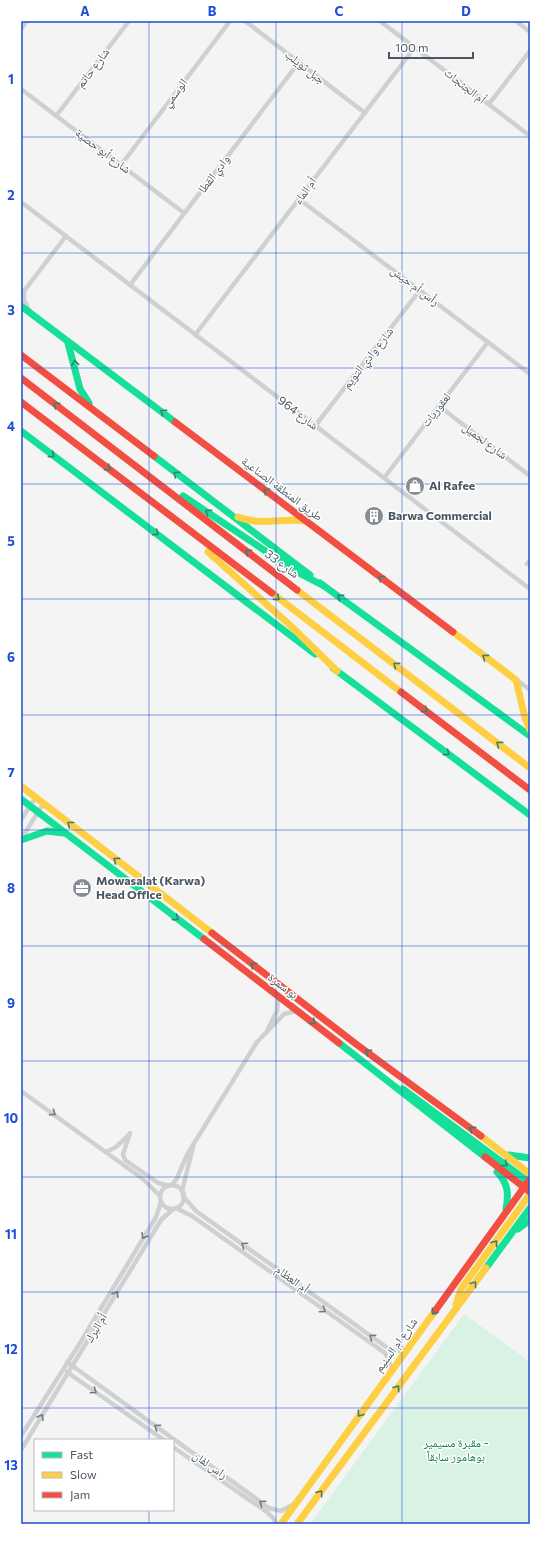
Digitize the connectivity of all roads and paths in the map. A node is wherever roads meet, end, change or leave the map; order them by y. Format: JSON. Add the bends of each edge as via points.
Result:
{"nodes":[{"id":1,"x":27,"y":21,"type":"edge"},
{"id":2,"x":129,"y":21,"type":"edge"},
{"id":3,"x":230,"y":21,"type":"edge"},
{"id":4,"x":245,"y":21,"type":"edge"},
{"id":5,"x":380,"y":21,"type":"edge"},
{"id":6,"x":516,"y":21,"type":"edge"},
{"id":7,"x":21,"y":29,"type":"edge"},
{"id":8,"x":530,"y":32,"type":"edge"},
{"id":9,"x":415,"y":47,"type":"junction"},
{"id":10,"x":530,"y":51,"type":"edge"},
{"id":11,"x":299,"y":62,"type":"junction"},
{"id":12,"x":21,"y":89,"type":"edge"},
{"id":13,"x":489,"y":104,"type":"junction"},
{"id":14,"x":365,"y":113,"type":"junction"},
{"id":15,"x":56,"y":116,"type":"junction"},
{"id":16,"x":530,"y":136,"type":"edge"},
{"id":17,"x":121,"y":165,"type":"junction"},
{"id":18,"x":299,"y":199,"type":"junction"},
{"id":19,"x":21,"y":202,"type":"edge"},
{"id":20,"x":184,"y":213,"type":"junction"},
{"id":21,"x":66,"y":236,"type":"junction"},
{"id":22,"x":130,"y":285,"type":"junction"},
{"id":23,"x":420,"y":290,"type":"junction"},
{"id":24,"x":23,"y":292,"type":"edge"},
{"id":25,"x":21,"y":306,"type":"edge"},
{"id":26,"x":33,"y":316,"type":"junction"},
{"id":27,"x":196,"y":335,"type":"junction"},
{"id":28,"x":68,"y":341,"type":"junction"},
{"id":29,"x":488,"y":342,"type":"junction"},
{"id":30,"x":21,"y":356,"type":"edge"},
{"id":31,"x":530,"y":374,"type":"edge"},
{"id":32,"x":21,"y":378,"type":"edge"},
{"id":33,"x":21,"y":402,"type":"edge"},
{"id":34,"x":439,"y":406,"type":"junction"},
{"id":35,"x":105,"y":419,"type":"junction"},
{"id":36,"x":315,"y":426,"type":"junction"},
{"id":37,"x":21,"y":431,"type":"edge"},
{"id":38,"x":530,"y":476,"type":"edge"},
{"id":39,"x":384,"y":478,"type":"junction"},
{"id":40,"x":165,"y":488,"type":"junction"},
{"id":41,"x":218,"y":506,"type":"junction"},
{"id":42,"x":309,"y":522,"type":"junction"},
{"id":43,"x":179,"y":523,"type":"junction"},
{"id":44,"x":324,"y":586,"type":"junction"},
{"id":45,"x":530,"y":590,"type":"edge"},
{"id":46,"x":337,"y":671,"type":"junction"},
{"id":47,"x":516,"y":680,"type":"junction"},
{"id":48,"x":530,"y":690,"type":"edge"},
{"id":49,"x":530,"y":730,"type":"edge"},
{"id":50,"x":530,"y":736,"type":"edge"},
{"id":51,"x":530,"y":768,"type":"edge"},
{"id":52,"x":21,"y":786,"type":"edge"},
{"id":53,"x":530,"y":790,"type":"edge"},
{"id":54,"x":36,"y":797,"type":"junction"},
{"id":55,"x":21,"y":799,"type":"edge"},
{"id":56,"x":44,"y":803,"type":"junction"},
{"id":57,"x":30,"y":805,"type":"junction"},
{"id":58,"x":38,"y":811,"type":"junction"},
{"id":59,"x":530,"y":815,"type":"edge"},
{"id":60,"x":21,"y":820,"type":"edge"},
{"id":61,"x":68,"y":835,"type":"junction"},
{"id":62,"x":21,"y":839,"type":"edge"},
{"id":63,"x":278,"y":996,"type":"junction"},
{"id":64,"x":298,"y":1011,"type":"junction"},
{"id":65,"x":267,"y":1030,"type":"junction"},
{"id":66,"x":393,"y":1084,"type":"junction"},
{"id":67,"x":21,"y":1091,"type":"edge"},
{"id":68,"x":438,"y":1121,"type":"junction"},
{"id":69,"x":193,"y":1147,"type":"junction"},
{"id":70,"x":106,"y":1152,"type":"junction"},
{"id":71,"x":503,"y":1153,"type":"junction"},
{"id":72,"x":530,"y":1158,"type":"edge"},
{"id":73,"x":170,"y":1185,"type":"junction"},
{"id":74,"x":529,"y":1185,"type":"edge"},
{"id":75,"x":183,"y":1194,"type":"junction"},
{"id":76,"x":160,"y":1199,"type":"junction"},
{"id":77,"x":175,"y":1208,"type":"junction"},
{"id":78,"x":530,"y":1208,"type":"edge"},
{"id":79,"x":506,"y":1212,"type":"junction"},
{"id":80,"x":530,"y":1220,"type":"edge"},
{"id":81,"x":506,"y":1240,"type":"junction"},
{"id":82,"x":264,"y":1258,"type":"junction"},
{"id":83,"x":260,"y":1264,"type":"junction"},
{"id":84,"x":453,"y":1312,"type":"junction"},
{"id":85,"x":80,"y":1343,"type":"junction"},
{"id":86,"x":85,"y":1346,"type":"junction"},
{"id":87,"x":407,"y":1349,"type":"junction"},
{"id":88,"x":67,"y":1362,"type":"junction"},
{"id":89,"x":72,"y":1367,"type":"junction"},
{"id":90,"x":63,"y":1368,"type":"junction"},
{"id":91,"x":391,"y":1371,"type":"junction"},
{"id":92,"x":68,"y":1373,"type":"junction"},
{"id":93,"x":21,"y":1436,"type":"edge"},
{"id":94,"x":163,"y":1439,"type":"edge"},
{"id":95,"x":173,"y":1439,"type":"edge"},
{"id":96,"x":174,"y":1440,"type":"edge"},
{"id":97,"x":174,"y":1448,"type":"edge"},
{"id":98,"x":21,"y":1450,"type":"edge"},
{"id":99,"x":297,"y":1502,"type":"junction"},
{"id":100,"x":276,"y":1524,"type":"edge"},
{"id":101,"x":281,"y":1524,"type":"edge"},
{"id":102,"x":296,"y":1524,"type":"edge"}],
"edges":[{"from":1,"to":7,"type":"street"},
{"from":2,"to":15,"type":"street","name":"شارع حاتم"},
{"from":3,"to":17,"type":"street","name":"الوسمي"},
{"from":4,"to":11,"type":"street","name":"جبل ثويلب"},
{"from":5,"to":9,"type":"street","name":"أم الجثجاث"},
{"from":6,"to":8,"type":"street"},
{"from":9,"to":13,"type":"street","name":"أم الجثجاث"},
{"from":9,"to":14,"type":"street","name":"أم الماء"},
{"from":10,"to":13,"type":"street"},
{"from":11,"to":14,"type":"street","name":"جبل ثويلب"},
{"from":11,"to":20,"type":"street","name":"وادي القطا"},
{"from":12,"to":15,"type":"street","name":"شارع أبو حصية"},
{"from":13,"to":16,"type":"street","name":"أم الجثجاث"},
{"from":14,"to":18,"type":"street","name":"أم الماء"},
{"from":15,"to":17,"type":"street","name":"شارع أبو حصية"},
{"from":17,"to":20,"type":"street","name":"شارع أبو حصية"},
{"from":18,"to":23,"type":"street","name":"رأس أم حيش"},
{"from":18,"to":27,"type":"street","name":"أم الماء"},
{"from":19,"to":21,"type":"street","name":"شارع 964"},
{"from":20,"to":22,"type":"street","name":"وادي القطا"},
{"from":21,"to":22,"type":"street","name":"شارع 964"},
{"from":21,"to":24,"type":"street"},
{"from":22,"to":27,"type":"street","name":"شارع 964"},
{"from":23,"to":29,"type":"street","name":"رأس أم حيش"},
{"from":23,"to":36,"type":"street","name":"شارع وادي التويم"},
{"from":24,"to":26,"type":"street","via":[[25,304]]},
{"from":25,"to":26,"type":"main road","name":"طريق المنطقة الصناعية"},
{"from":26,"to":28,"type":"main road","name":"طريق المنطقة الصناعية"},
{"from":27,"to":36,"type":"street","name":"شارع 964"},
{"from":35,"to":28,"type":"main road","one_way":true,"via":[[78,389],[74,358]]},
{"from":42,"to":28,"type":"main road","name":"طريق المنطقة الصناعية","one_way":true},
{"from":29,"to":31,"type":"street","name":"رأس أم حيش"},
{"from":29,"to":34,"type":"street","name":"لعقوريات"},
{"from":30,"to":35,"type":"main road"},
{"from":40,"to":32,"type":"main road","name":"شارع 33","one_way":true},
{"from":33,"to":43,"type":"main road","one_way":true},
{"from":34,"to":38,"type":"street","name":"شارع لجميل"},
{"from":34,"to":39,"type":"street","name":"لعقوريات"},
{"from":41,"to":35,"type":"main road","one_way":true},
{"from":36,"to":39,"type":"street","name":"شارع 964"},
{"from":37,"to":46,"type":"main road","one_way":true},
{"from":39,"to":45,"type":"street","name":"شارع 964"},
{"from":44,"to":40,"type":"main road","one_way":true,"via":[[297,572],[194,502]]},
{"from":51,"to":40,"type":"main road","name":"شارع 33","one_way":true},
{"from":41,"to":42,"type":"main road","via":[[247,522],[257,524],[285,519]]},
{"from":41,"to":44,"type":"main road"},
{"from":47,"to":42,"type":"main road","name":"طريق المنطقة الصناعية","one_way":true},
{"from":43,"to":46,"type":"main road"},
{"from":43,"to":53,"type":"main road","one_way":true},
{"from":50,"to":44,"type":"main road","one_way":true},
{"from":46,"to":59,"type":"main road","one_way":true},
{"from":47,"to":48,"type":"street","name":"طريق المنطقة الصناعية"},
{"from":47,"to":49,"type":"main road","via":[[524,717]]},
{"from":52,"to":54,"type":"main road","name":"بو سمرة"},
{"from":54,"to":56,"type":"main road","name":"بو سمرة"},
{"from":54,"to":57,"type":"street"},
{"from":55,"to":57,"type":"main road","name":"بو سمرة"},
{"from":56,"to":58,"type":"street"},
{"from":71,"to":56,"type":"main road","name":"بو سمرة","one_way":true,"via":[[350,1039]]},
{"from":57,"to":58,"type":"main road","name":"بو سمرة"},
{"from":57,"to":60,"type":"street"},
{"from":58,"to":61,"type":"main road","name":"بو سمرة"},
{"from":58,"to":62,"type":"street"},
{"from":61,"to":62,"type":"main road","via":[[46,830]]},
{"from":61,"to":63,"type":"main road","name":"بو سمرة","one_way":true},
{"from":63,"to":64,"type":"main road","name":"بو سمرة"},
{"from":63,"to":65,"type":"street","via":[[277,1011]]},
{"from":64,"to":65,"type":"street","via":[[284,1014]]},
{"from":64,"to":66,"type":"main road","name":"بو سمرة","one_way":true},
{"from":65,"to":69,"type":"street","via":[[256,1042]]},
{"from":66,"to":68,"type":"main road","name":"بو سمرة"},
{"from":66,"to":74,"type":"main road","one_way":true,"via":[[411,1094]]},
{"from":67,"to":70,"type":"street","one_way":true},
{"from":68,"to":74,"type":"main road","name":"بو سمرة"},
{"from":68,"to":79,"type":"main road","via":[[445,1132],[502,1176],[508,1188]]},
{"from":69,"to":73,"type":"street","via":[[177,1178]]},
{"from":69,"to":75,"type":"street"},
{"from":70,"to":73,"type":"street","via":[[130,1134],[123,1154],[125,1160],[158,1183]]},
{"from":70,"to":76,"type":"street","via":[[143,1179]]},
{"from":71,"to":72,"type":"main road"},
{"from":71,"to":74,"type":"main road","name":"بو سمرة"},
{"from":73,"to":75,"type":"street","via":[[176,1186]]},
{"from":73,"to":76,"type":"street","via":[[164,1188]]},
{"from":74,"to":79,"type":"main road","name":"شارع ام السنيم"},
{"from":84,"to":74,"type":"main road","one_way":true,"via":[[461,1289]]},
{"from":75,"to":77,"type":"street","via":[[182,1203]]},
{"from":82,"to":75,"type":"street","name":"أم العظام","one_way":true,"via":[[196,1211]]},
{"from":76,"to":77,"type":"street","via":[[168,1208]]},
{"from":76,"to":85,"type":"street","name":"أم البرك","one_way":true,"via":[[156,1217]]},
{"from":77,"to":83,"type":"street","name":"أم العظام","via":[[192,1216]]},
{"from":86,"to":77,"type":"street","name":"أم البرك","one_way":true,"via":[[161,1220]]},
{"from":78,"to":81,"type":"main road"},
{"from":79,"to":87,"type":"main road","name":"شارع ام السنيم","one_way":true},
{"from":80,"to":81,"type":"main road"},
{"from":84,"to":81,"type":"main road","one_way":true},
{"from":82,"to":83,"type":"street"},
{"from":87,"to":82,"type":"street","name":"أم العظام","one_way":true,"via":[[400,1351],[389,1348]]},
{"from":83,"to":91,"type":"street","name":"أم العظام","one_way":true,"via":[[385,1354]]},
{"from":102,"to":84,"type":"main road","one_way":true},
{"from":85,"to":86,"type":"street"},
{"from":85,"to":88,"type":"street","name":"أم البرك"},
{"from":86,"to":89,"type":"street","name":"أم البرك"},
{"from":87,"to":91,"type":"main road","name":"شارع ام السنيم"},
{"from":88,"to":89,"type":"street","name":"راس لفان"},
{"from":88,"to":90,"type":"street","name":"أم البرك"},
{"from":89,"to":92,"type":"street","name":"أم البرك"},
{"from":95,"to":89,"type":"street","name":"راس لفان","one_way":true},
{"from":90,"to":92,"type":"street"},
{"from":90,"to":93,"type":"street","name":"أم البرك"},
{"from":91,"to":99,"type":"main road","name":"شارع ام السنيم","one_way":true},
{"from":92,"to":94,"type":"street","one_way":true},
{"from":98,"to":92,"type":"street","name":"أم البرك","one_way":true},
{"from":99,"to":96,"type":"street","name":"راس لفان","one_way":true,"via":[[281,1511],[269,1508]]},
{"from":97,"to":100,"type":"street","name":"راس لفان","via":[[266,1512]]},
{"from":99,"to":101,"type":"main road","name":"شارع ام السنيم"}]}
